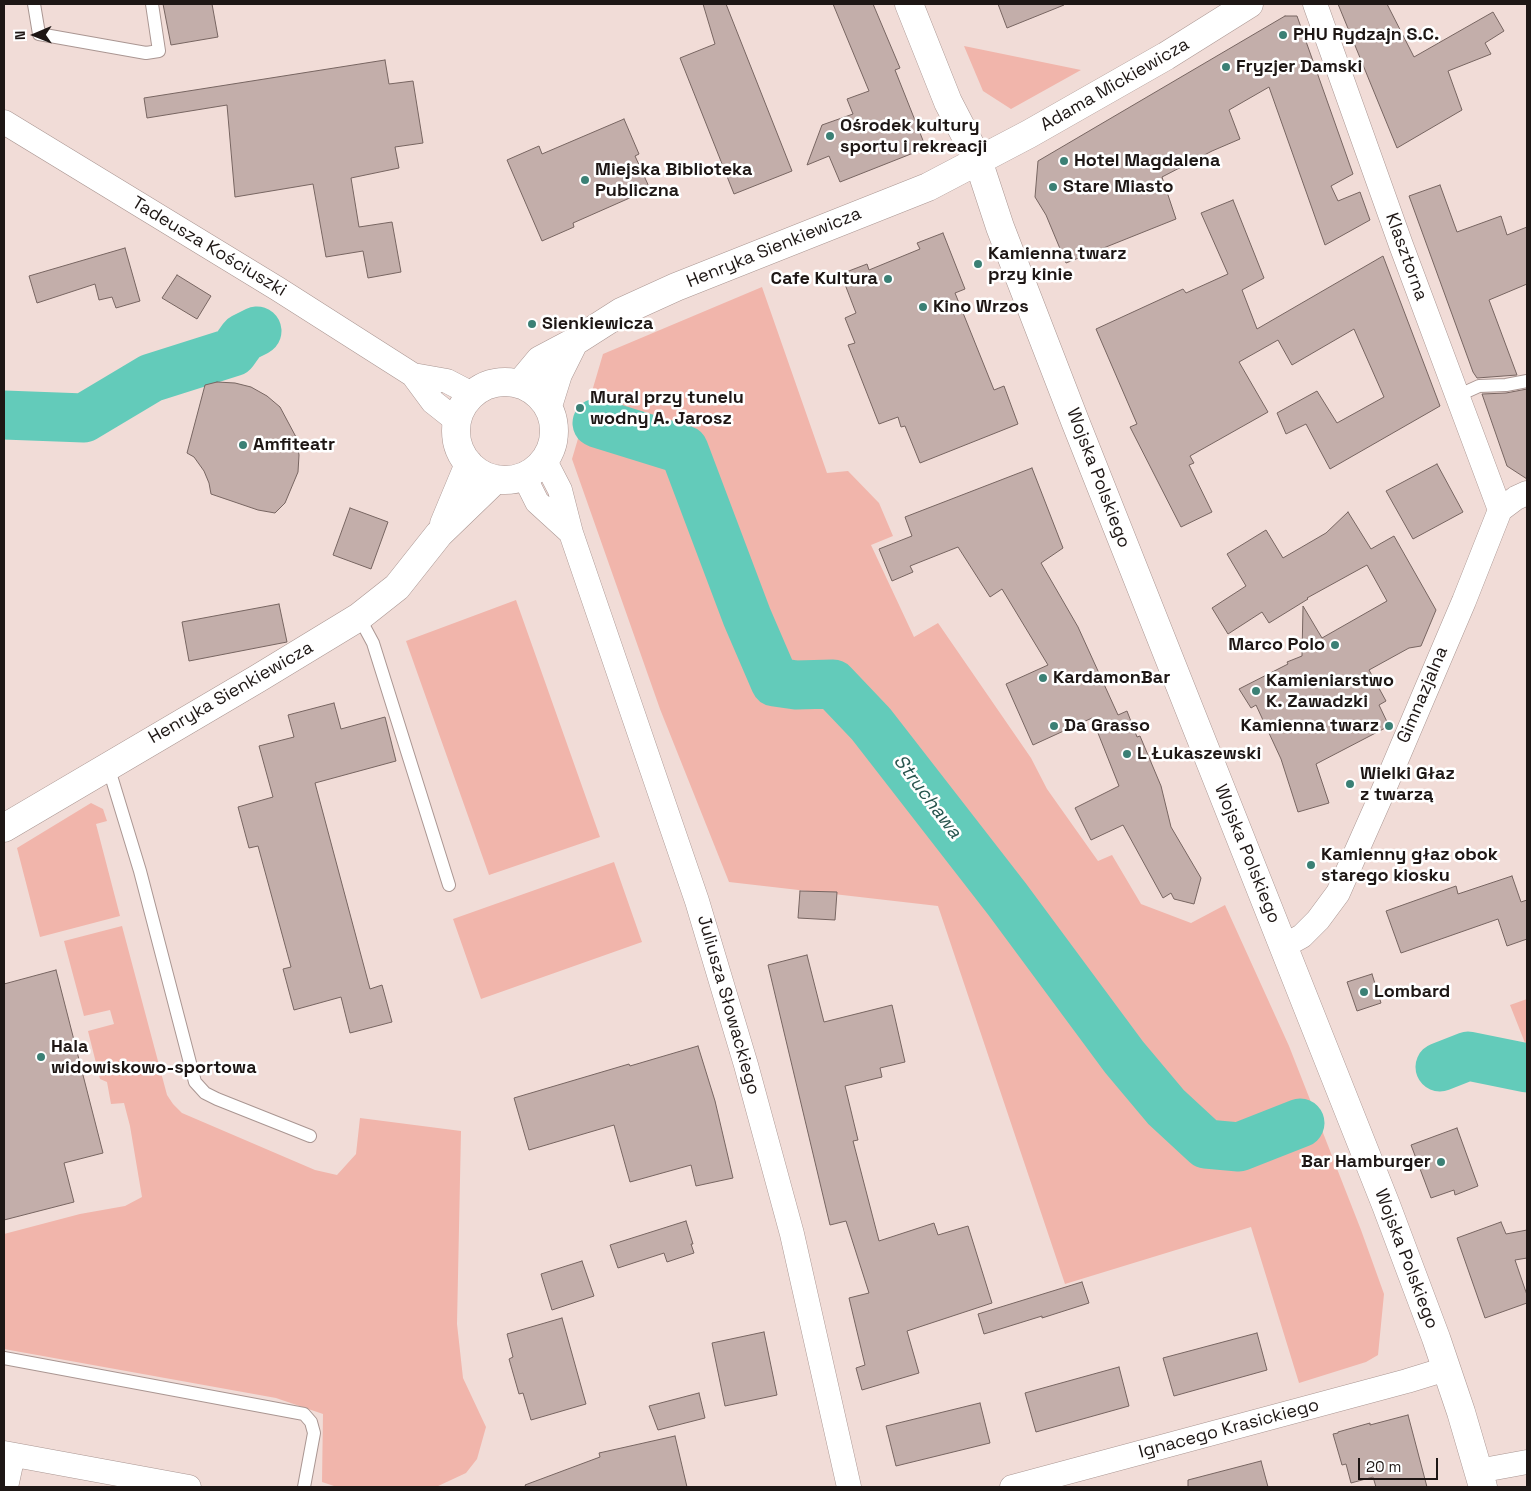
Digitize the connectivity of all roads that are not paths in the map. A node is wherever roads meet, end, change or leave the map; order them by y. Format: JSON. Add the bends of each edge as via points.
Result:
{"nodes":[{"id":1,"x":34,"y":4,"type":"edge"},
{"id":2,"x":152,"y":4,"type":"edge"},
{"id":3,"x":909,"y":4,"type":"edge"},
{"id":4,"x":1249,"y":4,"type":"edge"},
{"id":5,"x":1315,"y":4,"type":"edge"},
{"id":6,"x":4,"y":122,"type":"edge"},
{"id":7,"x":978,"y":160,"type":"junction"},
{"id":8,"x":574,"y":342,"type":"junction"},
{"id":9,"x":413,"y":375,"type":"junction"},
{"id":10,"x":1527,"y":380,"type":"edge"},
{"id":11,"x":520,"y":384,"type":"junction"},
{"id":12,"x":472,"y":394,"type":"junction"},
{"id":13,"x":1457,"y":396,"type":"junction"},
{"id":14,"x":548,"y":406,"type":"junction"},
{"id":15,"x":457,"y":421,"type":"junction"},
{"id":16,"x":469,"y":464,"type":"junction"},
{"id":17,"x":535,"y":469,"type":"junction"},
{"id":18,"x":496,"y":479,"type":"junction"},
{"id":19,"x":1527,"y":493,"type":"edge"},
{"id":20,"x":1500,"y":510,"type":"junction"},
{"id":21,"x":439,"y":534,"type":"junction"},
{"id":22,"x":359,"y":616,"type":"junction"},
{"id":23,"x":108,"y":766,"type":"junction"},
{"id":24,"x":4,"y":828,"type":"edge"},
{"id":25,"x":449,"y":885,"type":"dead end"},
{"id":26,"x":1284,"y":946,"type":"junction"},
{"id":27,"x":310,"y":1136,"type":"dead end"},
{"id":28,"x":4,"y":1358,"type":"edge"},
{"id":29,"x":1446,"y":1369,"type":"junction"},
{"id":30,"x":7,"y":1452,"type":"edge"},
{"id":31,"x":1527,"y":1462,"type":"edge"},
{"id":32,"x":1481,"y":1479,"type":"edge"},
{"id":33,"x":6,"y":1487,"type":"edge"},
{"id":34,"x":189,"y":1487,"type":"edge"},
{"id":35,"x":304,"y":1487,"type":"edge"},
{"id":36,"x":849,"y":1487,"type":"edge"},
{"id":37,"x":1012,"y":1487,"type":"edge"}],
"edges":[{"from":1,"to":2,"type":"lane","via":[[39,34],[146,53],[159,51]]},
{"from":3,"to":7,"type":"street","name":"Wojska Polskiego","via":[[948,102]]},
{"from":4,"to":7,"type":"street","name":"Adama Mickiewicza","via":[[1166,56]]},
{"from":5,"to":13,"type":"street","name":"Klasztorna"},
{"from":6,"to":9,"type":"street","name":"Tadeusza Kościuszki"},
{"from":7,"to":8,"type":"street","name":"Henryka Sienkiewicza","via":[[928,187],[676,287],[621,312]]},
{"from":7,"to":26,"type":"street","name":"Wojska Polskiego","via":[[1000,227],[1072,412]]},
{"from":8,"to":11,"type":"street","name":"Henryka Sienkiewicza","via":[[540,360]]},
{"from":8,"to":14,"type":"street","via":[[558,374]]},
{"from":9,"to":12,"type":"street","name":"Tadeusza Kościuszki","via":[[447,381]]},
{"from":9,"to":15,"type":"street","name":"Tadeusza Kościuszki","via":[[433,402]]},
{"from":10,"to":13,"type":"lane","via":[[1479,386]]},
{"from":11,"to":12,"type":"street","via":[[495,382]]},
{"from":11,"to":14,"type":"street","via":[[536,392]]},
{"from":12,"to":15,"type":"street"},
{"from":13,"to":20,"type":"street","name":"Klasztorna"},
{"from":14,"to":17,"type":"street","via":[[554,424],[553,443]]},
{"from":15,"to":16,"type":"street","via":[[456,437]]},
{"from":16,"to":18,"type":"street"},
{"from":16,"to":21,"type":"street","name":"Henryka Sienkiewicza"},
{"from":17,"to":18,"type":"street","via":[[515,479]]},
{"from":17,"to":36,"type":"street","name":"Juliusza Słowackiego","via":[[537,502],[570,533],[697,902],[792,1234]]},
{"from":18,"to":21,"type":"street","name":"Henryka Sienkiewicza"},
{"from":19,"to":20,"type":"street"},
{"from":20,"to":26,"type":"street","name":"Gimnazjalna","via":[[1341,887],[1326,912],[1302,936]]},
{"from":21,"to":22,"type":"street","name":"Henryka Sienkiewicza","via":[[397,587]]},
{"from":22,"to":23,"type":"street","name":"Henryka Sienkiewicza"},
{"from":22,"to":25,"type":"lane","via":[[373,644]]},
{"from":23,"to":24,"type":"street","name":"Henryka Sienkiewicza"},
{"from":23,"to":27,"type":"lane","via":[[140,871],[195,1082],[217,1099]]},
{"from":26,"to":29,"type":"street","name":"Wojska Polskiego","via":[[1386,1204]]},
{"from":28,"to":35,"type":"lane","via":[[304,1414],[314,1433]]},
{"from":29,"to":32,"type":"street","name":"Wojska Polskiego"},
{"from":29,"to":37,"type":"street","name":"Ignacego Krasickiego"},
{"from":30,"to":33,"type":"street"},
{"from":30,"to":34,"type":"street"},
{"from":31,"to":32,"type":"street"}]}
